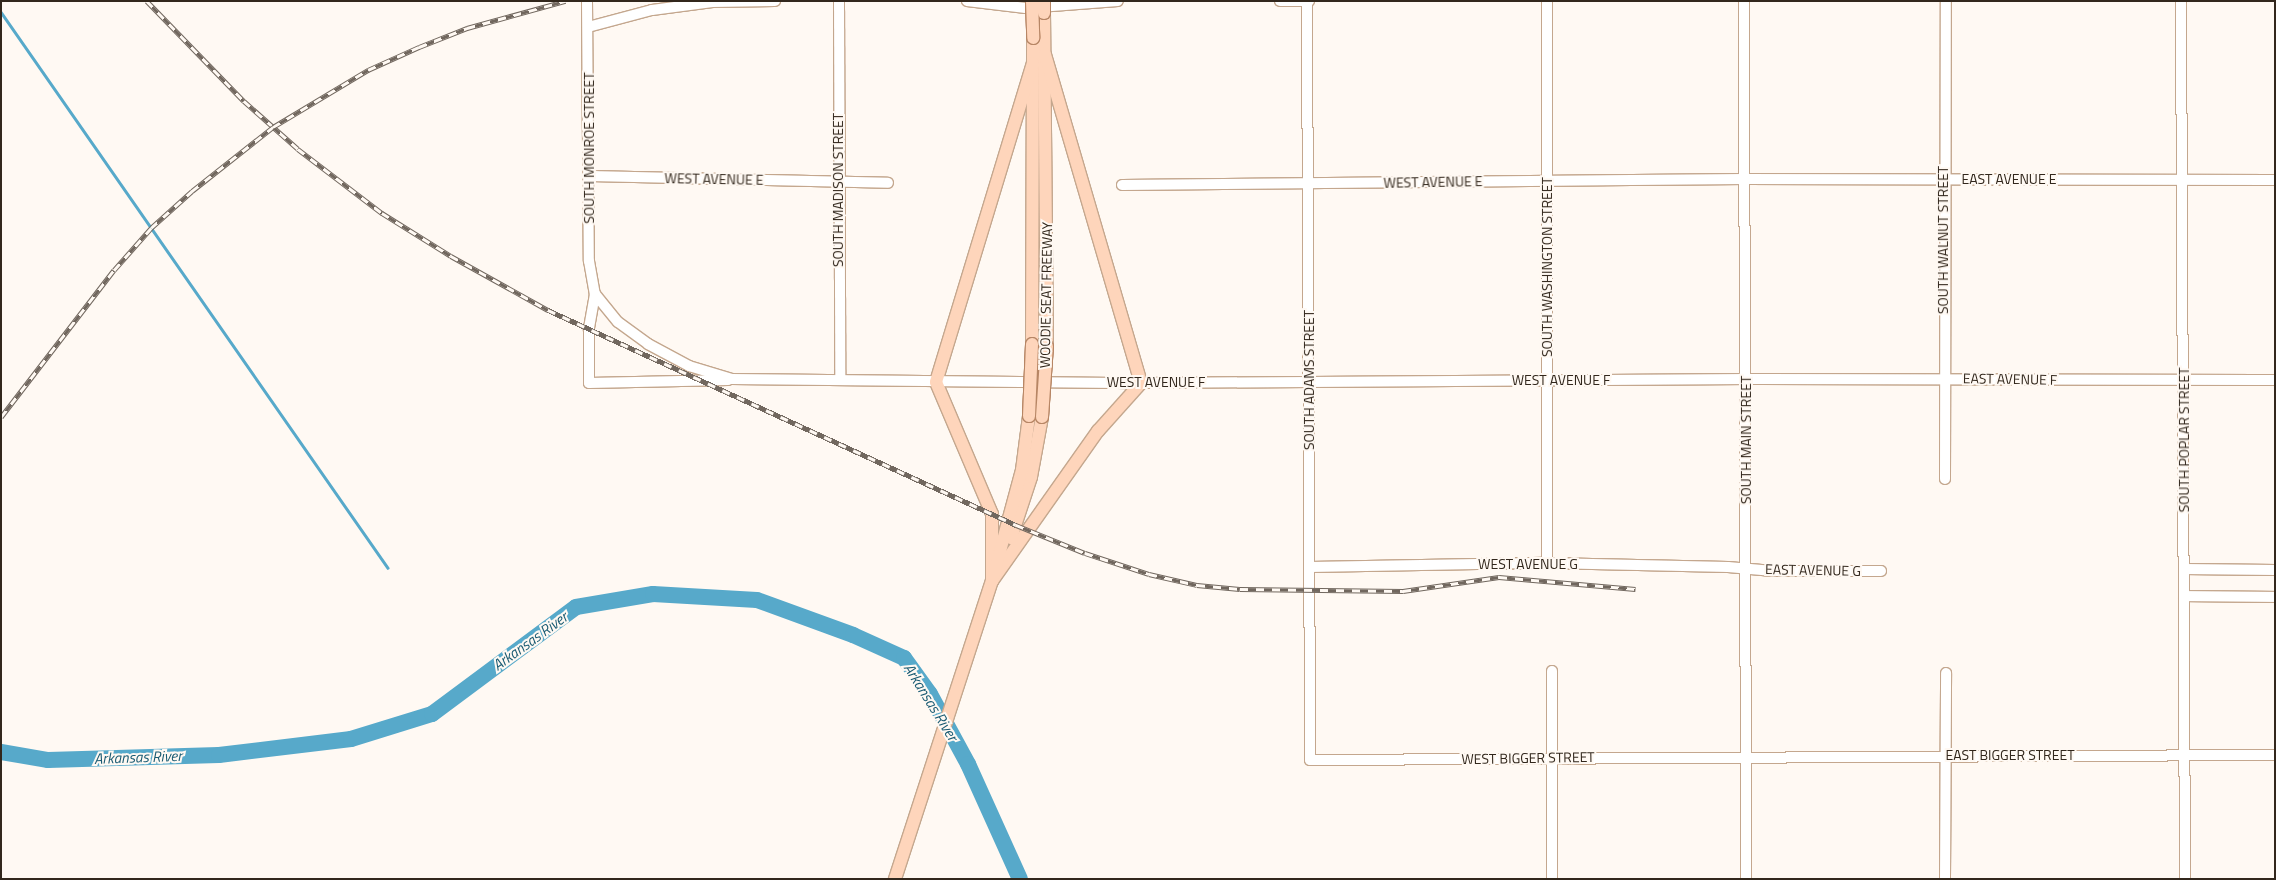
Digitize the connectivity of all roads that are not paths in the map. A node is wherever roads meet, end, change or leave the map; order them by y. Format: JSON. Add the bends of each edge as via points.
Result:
{"nodes":[{"id":1,"x":587,"y":1,"type":"edge"},
{"id":2,"x":775,"y":1,"type":"edge"},
{"id":3,"x":838,"y":1,"type":"edge"},
{"id":4,"x":967,"y":1,"type":"edge"},
{"id":5,"x":1032,"y":1,"type":"edge"},
{"id":6,"x":1044,"y":1,"type":"edge"},
{"id":7,"x":1118,"y":1,"type":"edge"},
{"id":8,"x":1280,"y":1,"type":"edge"},
{"id":9,"x":1307,"y":1,"type":"edge"},
{"id":10,"x":1547,"y":1,"type":"edge"},
{"id":11,"x":1744,"y":1,"type":"edge"},
{"id":12,"x":1956,"y":1,"type":"edge"},
{"id":13,"x":2181,"y":1,"type":"edge"},
{"id":14,"x":1945,"y":2,"type":"edge"},
{"id":15,"x":588,"y":28,"type":"junction"},
{"id":16,"x":1039,"y":37,"type":"junction"},
{"id":17,"x":1045,"y":54,"type":"junction"},
{"id":18,"x":1033,"y":63,"type":"junction"},
{"id":19,"x":590,"y":176,"type":"junction"},
{"id":20,"x":1744,"y":179,"type":"junction"},
{"id":21,"x":1943,"y":179,"type":"junction"},
{"id":22,"x":2182,"y":179,"type":"junction"},
{"id":23,"x":2275,"y":180,"type":"edge"},
{"id":24,"x":1547,"y":181,"type":"junction"},
{"id":25,"x":837,"y":182,"type":"junction"},
{"id":26,"x":888,"y":183,"type":"dead end"},
{"id":27,"x":1307,"y":184,"type":"junction"},
{"id":28,"x":1122,"y":185,"type":"dead end"},
{"id":29,"x":595,"y":294,"type":"junction"},
{"id":30,"x":1944,"y":378,"type":"junction"},
{"id":31,"x":732,"y":379,"type":"junction"},
{"id":32,"x":840,"y":379,"type":"junction"},
{"id":33,"x":1547,"y":380,"type":"junction"},
{"id":34,"x":1745,"y":380,"type":"junction"},
{"id":35,"x":2275,"y":380,"type":"edge"},
{"id":36,"x":1310,"y":381,"type":"junction"},
{"id":37,"x":2184,"y":381,"type":"junction"},
{"id":38,"x":936,"y":382,"type":"junction"},
{"id":39,"x":1141,"y":383,"type":"junction"},
{"id":40,"x":1035,"y":417,"type":"junction"},
{"id":41,"x":1945,"y":479,"type":"dead end"},
{"id":42,"x":1547,"y":563,"type":"junction"},
{"id":43,"x":1310,"y":567,"type":"junction"},
{"id":44,"x":1746,"y":568,"type":"junction"},
{"id":45,"x":2184,"y":569,"type":"junction"},
{"id":46,"x":2275,"y":570,"type":"edge"},
{"id":47,"x":1881,"y":571,"type":"dead end"},
{"id":48,"x":992,"y":581,"type":"junction"},
{"id":49,"x":2184,"y":596,"type":"junction"},
{"id":50,"x":2275,"y":597,"type":"edge"},
{"id":51,"x":1552,"y":671,"type":"dead end"},
{"id":52,"x":1946,"y":673,"type":"dead end"},
{"id":53,"x":1945,"y":755,"type":"junction"},
{"id":54,"x":2275,"y":755,"type":"edge"},
{"id":55,"x":1746,"y":756,"type":"junction"},
{"id":56,"x":2184,"y":756,"type":"junction"},
{"id":57,"x":1550,"y":758,"type":"junction"},
{"id":58,"x":1310,"y":760,"type":"joint"},
{"id":59,"x":895,"y":879,"type":"edge"},
{"id":60,"x":1552,"y":879,"type":"edge"},
{"id":61,"x":1746,"y":879,"type":"edge"},
{"id":62,"x":1945,"y":879,"type":"edge"},
{"id":63,"x":2185,"y":879,"type":"edge"}],
"edges":[{"from":1,"to":15,"type":"street","name":"SOUTH MONROE STREET"},
{"from":2,"to":15,"type":"street","via":[[712,2],[660,9]]},
{"from":3,"to":25,"type":"street","name":"SOUTH MADISON STREET"},
{"from":4,"to":7,"type":"street","via":[[1026,8]]},
{"from":5,"to":16,"type":"main road","name":"WOODIE SEAT FREEWAY","bridge":true},
{"from":6,"to":16,"type":"main road","name":"WOODIE SEAT FREEWAY","bridge":true},
{"from":8,"to":9,"type":"street"},
{"from":9,"to":27,"type":"street","name":"SOUTH ADAMS STREET"},
{"from":10,"to":24,"type":"street","name":"SOUTH WASHINGTON STREET"},
{"from":11,"to":20,"type":"street","name":"SOUTH MAIN STREET"},
{"from":12,"to":14,"type":"street"},
{"from":13,"to":22,"type":"street","name":"SOUTH POPLAR STREET"},
{"from":14,"to":21,"type":"street","name":"SOUTH WALNUT STREET"},
{"from":15,"to":19,"type":"street","name":"SOUTH MONROE STREET"},
{"from":16,"to":17,"type":"main road","name":"WOODIE SEAT FREEWAY"},
{"from":16,"to":18,"type":"main road","name":"WOODIE SEAT FREEWAY"},
{"from":17,"to":39,"type":"main road"},
{"from":17,"to":40,"type":"main road","name":"WOODIE SEAT FREEWAY","bridge":true,"via":[[1047,346]]},
{"from":18,"to":38,"type":"main road"},
{"from":18,"to":40,"type":"main road","name":"WOODIE SEAT FREEWAY","bridge":true,"via":[[1032,344]]},
{"from":19,"to":25,"type":"street","name":"WEST AVENUE E"},
{"from":19,"to":29,"type":"street","name":"SOUTH MONROE STREET","via":[[589,261]]},
{"from":20,"to":21,"type":"street","name":"EAST AVENUE E"},
{"from":20,"to":24,"type":"street","name":"WEST AVENUE E"},
{"from":20,"to":34,"type":"street","name":"SOUTH MAIN STREET"},
{"from":21,"to":22,"type":"street","name":"EAST AVENUE E"},
{"from":21,"to":30,"type":"street","name":"SOUTH WALNUT STREET"},
{"from":22,"to":23,"type":"street","name":"EAST AVENUE E"},
{"from":22,"to":37,"type":"street","name":"SOUTH POPLAR STREET"},
{"from":24,"to":27,"type":"street","name":"WEST AVENUE E"},
{"from":24,"to":33,"type":"street","name":"SOUTH WASHINGTON STREET"},
{"from":25,"to":26,"type":"street","name":"WEST AVENUE E"},
{"from":25,"to":32,"type":"street","name":"SOUTH MADISON STREET"},
{"from":27,"to":28,"type":"street","name":"WEST AVENUE E"},
{"from":27,"to":36,"type":"street","name":"SOUTH ADAMS STREET"},
{"from":29,"to":31,"type":"street","name":"WEST AVENUE F","via":[[618,322],[648,344],[689,366]]},
{"from":29,"to":31,"type":"street","via":[[588,328],[589,383]]},
{"from":30,"to":34,"type":"street","name":"EAST AVENUE F"},
{"from":30,"to":37,"type":"street","name":"EAST AVENUE F"},
{"from":30,"to":41,"type":"street","name":"SOUTH WALNUT STREET"},
{"from":31,"to":32,"type":"street","name":"WEST AVENUE F"},
{"from":32,"to":38,"type":"street","name":"WEST AVENUE F"},
{"from":33,"to":34,"type":"street","name":"WEST AVENUE F"},
{"from":33,"to":36,"type":"street","name":"WEST AVENUE F"},
{"from":33,"to":42,"type":"street","name":"SOUTH WASHINGTON STREET"},
{"from":34,"to":44,"type":"street","name":"SOUTH MAIN STREET"},
{"from":35,"to":37,"type":"street","name":"EAST AVENUE F"},
{"from":36,"to":39,"type":"street","name":"WEST AVENUE F"},
{"from":36,"to":43,"type":"street","name":"SOUTH ADAMS STREET"},
{"from":37,"to":45,"type":"street","name":"SOUTH POPLAR STREET"},
{"from":38,"to":39,"type":"street","name":"WEST AVENUE F"},
{"from":38,"to":48,"type":"main road","via":[[992,514]]},
{"from":39,"to":48,"type":"main road","via":[[1098,432]]},
{"from":40,"to":48,"type":"main road","name":"WOODIE SEAT FREEWAY","via":[[1028,485],[1016,525]]},
{"from":42,"to":43,"type":"street","name":"WEST AVENUE G"},
{"from":42,"to":44,"type":"street","name":"WEST AVENUE G"},
{"from":43,"to":58,"type":"street","name":"SOUTH ADAMS STREET"},
{"from":44,"to":47,"type":"street","name":"EAST AVENUE G"},
{"from":44,"to":55,"type":"street","name":"SOUTH MAIN STREET"},
{"from":45,"to":46,"type":"street"},
{"from":45,"to":49,"type":"street","name":"SOUTH POPLAR STREET"},
{"from":48,"to":59,"type":"main road","name":"WOODIE SEAT FREEWAY"},
{"from":49,"to":50,"type":"street"},
{"from":49,"to":56,"type":"street","name":"SOUTH POPLAR STREET"},
{"from":51,"to":57,"type":"street"},
{"from":52,"to":53,"type":"street"},
{"from":53,"to":55,"type":"street","name":"EAST BIGGER STREET"},
{"from":53,"to":56,"type":"street","name":"EAST BIGGER STREET"},
{"from":53,"to":62,"type":"street"},
{"from":54,"to":56,"type":"street","name":"EAST BIGGER STREET"},
{"from":55,"to":57,"type":"street","name":"WEST BIGGER STREET"},
{"from":55,"to":61,"type":"street","name":"SOUTH MAIN STREET"},
{"from":56,"to":63,"type":"street","name":"SOUTH POPLAR STREET"},
{"from":57,"to":58,"type":"street","name":"WEST BIGGER STREET"},
{"from":57,"to":60,"type":"street"}]}
